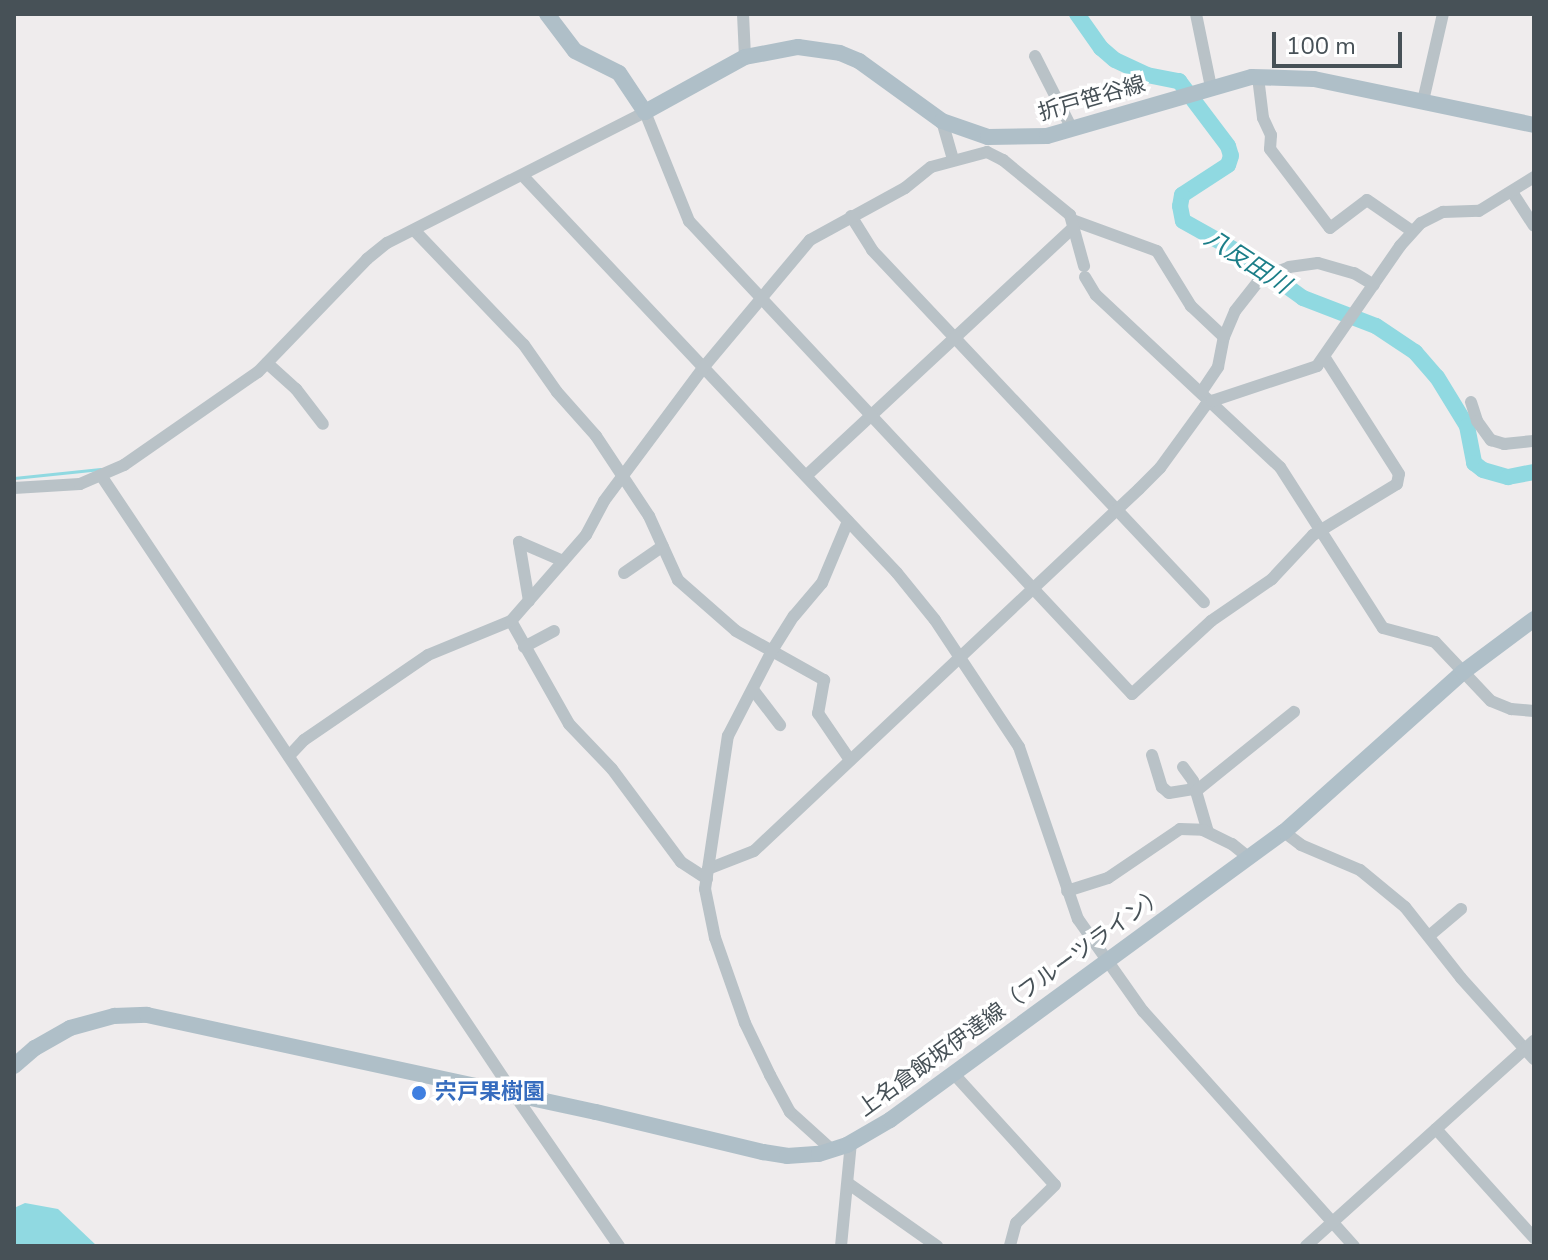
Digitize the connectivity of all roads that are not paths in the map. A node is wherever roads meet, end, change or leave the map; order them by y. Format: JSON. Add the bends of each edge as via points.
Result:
{"nodes":[{"id":1,"x":547,"y":14,"type":"edge"},
{"id":2,"x":743,"y":14,"type":"edge"},
{"id":3,"x":1196,"y":14,"type":"edge"},
{"id":4,"x":1443,"y":14,"type":"edge"},
{"id":5,"x":1035,"y":56,"type":"dead end"},
{"id":6,"x":745,"y":57,"type":"junction"},
{"id":7,"x":1258,"y":77,"type":"junction"},
{"id":8,"x":1211,"y":87,"type":"junction"},
{"id":9,"x":1423,"y":101,"type":"junction"},
{"id":10,"x":645,"y":112,"type":"junction"},
{"id":11,"x":942,"y":121,"type":"junction"},
{"id":12,"x":1534,"y":125,"type":"edge"},
{"id":13,"x":1072,"y":129,"type":"junction"},
{"id":14,"x":991,"y":145,"type":"junction"},
{"id":15,"x":953,"y":159,"type":"junction"},
{"id":16,"x":523,"y":176,"type":"junction"},
{"id":17,"x":1534,"y":177,"type":"edge"},
{"id":18,"x":1512,"y":192,"type":"junction"},
{"id":19,"x":851,"y":216,"type":"junction"},
{"id":20,"x":1073,"y":223,"type":"junction"},
{"id":21,"x":1534,"y":226,"type":"edge"},
{"id":22,"x":414,"y":230,"type":"junction"},
{"id":23,"x":1412,"y":231,"type":"junction"},
{"id":24,"x":1374,"y":285,"type":"junction"},
{"id":25,"x":761,"y":297,"type":"junction"},
{"id":26,"x":954,"y":337,"type":"junction"},
{"id":27,"x":1224,"y":337,"type":"junction"},
{"id":28,"x":1325,"y":358,"type":"junction"},
{"id":29,"x":267,"y":363,"type":"junction"},
{"id":30,"x":703,"y":368,"type":"junction"},
{"id":31,"x":1207,"y":396,"type":"junction"},
{"id":32,"x":1471,"y":402,"type":"dead end"},
{"id":33,"x":870,"y":414,"type":"junction"},
{"id":34,"x":323,"y":424,"type":"dead end"},
{"id":35,"x":1534,"y":441,"type":"edge"},
{"id":36,"x":806,"y":476,"type":"junction"},
{"id":37,"x":102,"y":477,"type":"junction"},
{"id":38,"x":624,"y":477,"type":"junction"},
{"id":39,"x":14,"y":488,"type":"edge"},
{"id":40,"x":1116,"y":511,"type":"junction"},
{"id":41,"x":848,"y":521,"type":"junction"},
{"id":42,"x":1320,"y":530,"type":"junction"},
{"id":43,"x":663,"y":546,"type":"junction"},
{"id":44,"x":563,"y":561,"type":"junction"},
{"id":45,"x":624,"y":573,"type":"dead end"},
{"id":46,"x":1033,"y":588,"type":"junction"},
{"id":47,"x":529,"y":601,"type":"junction"},
{"id":48,"x":1204,"y":602,"type":"dead end"},
{"id":49,"x":1534,"y":619,"type":"edge"},
{"id":50,"x":511,"y":621,"type":"junction"},
{"id":51,"x":554,"y":631,"type":"dead end"},
{"id":52,"x":524,"y":647,"type":"junction"},
{"id":53,"x":773,"y":649,"type":"junction"},
{"id":54,"x":960,"y":657,"type":"junction"},
{"id":55,"x":1463,"y":672,"type":"junction"},
{"id":56,"x":754,"y":691,"type":"junction"},
{"id":57,"x":1534,"y":711,"type":"edge"},
{"id":58,"x":1294,"y":712,"type":"dead end"},
{"id":59,"x":780,"y":725,"type":"dead end"},
{"id":60,"x":1152,"y":755,"type":"dead end"},
{"id":61,"x":289,"y":756,"type":"junction"},
{"id":62,"x":850,"y":760,"type":"junction"},
{"id":63,"x":1183,"y":767,"type":"dead end"},
{"id":64,"x":1196,"y":790,"type":"junction"},
{"id":65,"x":1208,"y":832,"type":"junction"},
{"id":66,"x":1284,"y":832,"type":"junction"},
{"id":67,"x":1248,"y":857,"type":"junction"},
{"id":68,"x":707,"y":874,"type":"junction"},
{"id":69,"x":1067,"y":891,"type":"junction"},
{"id":70,"x":1461,"y":909,"type":"dead end"},
{"id":71,"x":1429,"y":936,"type":"junction"},
{"id":72,"x":1106,"y":961,"type":"junction"},
{"id":73,"x":1531,"y":1049,"type":"edge"},
{"id":74,"x":14,"y":1066,"type":"edge"},
{"id":75,"x":953,"y":1073,"type":"junction"},
{"id":76,"x":514,"y":1094,"type":"junction"},
{"id":77,"x":1436,"y":1129,"type":"junction"},
{"id":78,"x":851,"y":1143,"type":"junction"},
{"id":79,"x":832,"y":1150,"type":"junction"},
{"id":80,"x":849,"y":1184,"type":"junction"},
{"id":81,"x":1333,"y":1222,"type":"junction"},
{"id":82,"x":1534,"y":1238,"type":"edge"},
{"id":83,"x":619,"y":1246,"type":"edge"},
{"id":84,"x":841,"y":1246,"type":"edge"},
{"id":85,"x":937,"y":1246,"type":"edge"},
{"id":86,"x":1010,"y":1246,"type":"edge"},
{"id":87,"x":1306,"y":1246,"type":"edge"},
{"id":88,"x":1354,"y":1246,"type":"edge"}],
"edges":[{"from":1,"to":10,"type":"main road","via":[[575,51],[619,73]]},
{"from":2,"to":6,"type":"street"},
{"from":3,"to":8,"type":"street"},
{"from":4,"to":9,"type":"street"},
{"from":5,"to":13,"type":"street"},
{"from":6,"to":10,"type":"main road","name":"折戸笹谷線"},
{"from":6,"to":11,"type":"main road","name":"折戸笹谷線","via":[[798,47],[840,53],[871,68]]},
{"from":7,"to":8,"type":"main road","name":"折戸笹谷線"},
{"from":7,"to":9,"type":"main road","name":"折戸笹谷線","via":[[1314,79]]},
{"from":7,"to":23,"type":"street","via":[[1270,149],[1330,228],[1367,200]]},
{"from":8,"to":13,"type":"main road","name":"折戸笹谷線"},
{"from":9,"to":12,"type":"main road","name":"折戸笹谷線"},
{"from":10,"to":16,"type":"street"},
{"from":10,"to":25,"type":"street","via":[[689,221]]},
{"from":11,"to":14,"type":"main road","name":"折戸笹谷線"},
{"from":11,"to":15,"type":"street"},
{"from":13,"to":14,"type":"main road","name":"折戸笹谷線"},
{"from":14,"to":15,"type":"street"},
{"from":14,"to":20,"type":"street"},
{"from":15,"to":19,"type":"street"},
{"from":16,"to":22,"type":"street"},
{"from":16,"to":30,"type":"street"},
{"from":17,"to":18,"type":"street"},
{"from":18,"to":21,"type":"street"},
{"from":18,"to":23,"type":"street","via":[[1479,211],[1431,215]]},
{"from":19,"to":25,"type":"street","via":[[810,240]]},
{"from":19,"to":26,"type":"street","via":[[872,250]]},
{"from":20,"to":26,"type":"street"},
{"from":20,"to":27,"type":"street","via":[[1157,251],[1191,306]]},
{"from":20,"to":31,"type":"street","via":[[1096,295]]},
{"from":22,"to":29,"type":"street","via":[[367,259]]},
{"from":22,"to":38,"type":"street","via":[[524,345]]},
{"from":23,"to":24,"type":"street"},
{"from":24,"to":27,"type":"street","via":[[1318,263],[1267,275],[1241,300]]},
{"from":24,"to":28,"type":"street"},
{"from":25,"to":30,"type":"street"},
{"from":25,"to":33,"type":"street"},
{"from":26,"to":33,"type":"street"},
{"from":26,"to":40,"type":"street"},
{"from":27,"to":31,"type":"street"},
{"from":28,"to":31,"type":"street","via":[[1307,372]]},
{"from":28,"to":42,"type":"street","via":[[1399,479]]},
{"from":29,"to":34,"type":"street"},
{"from":29,"to":37,"type":"street"},
{"from":30,"to":36,"type":"street"},
{"from":30,"to":38,"type":"street"},
{"from":31,"to":40,"type":"street","via":[[1160,468]]},
{"from":31,"to":42,"type":"street","via":[[1280,467]]},
{"from":32,"to":35,"type":"street","via":[[1491,440]]},
{"from":33,"to":36,"type":"street"},
{"from":33,"to":46,"type":"street"},
{"from":36,"to":41,"type":"street"},
{"from":37,"to":39,"type":"street","via":[[44,489]]},
{"from":37,"to":61,"type":"street"},
{"from":38,"to":43,"type":"street"},
{"from":38,"to":44,"type":"street"},
{"from":40,"to":46,"type":"street"},
{"from":40,"to":48,"type":"street"},
{"from":41,"to":53,"type":"street","via":[[822,583]]},
{"from":41,"to":54,"type":"street","via":[[897,573]]},
{"from":42,"to":46,"type":"street","via":[[1272,579],[1211,621],[1132,694]]},
{"from":42,"to":55,"type":"street","via":[[1383,628],[1435,642]]},
{"from":43,"to":45,"type":"street"},
{"from":43,"to":53,"type":"street","via":[[678,580],[736,631]]},
{"from":44,"to":47,"type":"street"},
{"from":44,"to":47,"type":"street","via":[[519,542]]},
{"from":46,"to":54,"type":"street"},
{"from":47,"to":50,"type":"street"},
{"from":49,"to":55,"type":"main road","name":"上名倉飯坂伊達線（フルーツライン）"},
{"from":50,"to":52,"type":"street"},
{"from":50,"to":61,"type":"street","via":[[428,655],[304,740]]},
{"from":51,"to":52,"type":"street"},
{"from":52,"to":68,"type":"street","via":[[569,724],[612,769],[674,854]]},
{"from":53,"to":56,"type":"street"},
{"from":53,"to":62,"type":"street","via":[[824,680],[818,713]]},
{"from":54,"to":62,"type":"street"},
{"from":54,"to":69,"type":"street","via":[[1019,747]]},
{"from":55,"to":57,"type":"street","via":[[1491,701]]},
{"from":55,"to":66,"type":"main road","name":"上名倉飯坂伊達線（フルーツライン）"},
{"from":56,"to":59,"type":"street"},
{"from":56,"to":68,"type":"street","via":[[726,744]]},
{"from":58,"to":64,"type":"street"},
{"from":60,"to":64,"type":"street","via":[[1169,793]]},
{"from":61,"to":76,"type":"street"},
{"from":62,"to":68,"type":"street","via":[[751,853]]},
{"from":63,"to":64,"type":"street"},
{"from":64,"to":65,"type":"street"},
{"from":65,"to":67,"type":"street"},
{"from":65,"to":69,"type":"street","via":[[1180,829],[1108,878]]},
{"from":66,"to":67,"type":"main road","name":"上名倉飯坂伊達線（フルーツライン）"},
{"from":66,"to":71,"type":"street","via":[[1301,845],[1360,870],[1405,907]]},
{"from":67,"to":72,"type":"main road","name":"上名倉飯坂伊達線（フルーツライン）"},
{"from":68,"to":79,"type":"street","via":[[707,911],[745,1023],[790,1112]]},
{"from":69,"to":72,"type":"street","via":[[1078,919]]},
{"from":70,"to":71,"type":"street"},
{"from":71,"to":73,"type":"street"},
{"from":72,"to":75,"type":"main road","name":"上名倉飯坂伊達線（フルーツライン）"},
{"from":72,"to":81,"type":"street","via":[[1143,1011]]},
{"from":73,"to":77,"type":"street"},
{"from":74,"to":76,"type":"main road","name":"上名倉飯坂伊達線（フルーツライン）","via":[[52,1037],[84,1023],[147,1015]]},
{"from":75,"to":78,"type":"main road","name":"上名倉飯坂伊達線（フルーツライン）"},
{"from":75,"to":86,"type":"street","via":[[1055,1185],[1016,1223]]},
{"from":76,"to":79,"type":"main road","name":"上名倉飯坂伊達線（フルーツライン）","via":[[787,1156]]},
{"from":76,"to":83,"type":"street"},
{"from":77,"to":81,"type":"street"},
{"from":77,"to":82,"type":"street"},
{"from":78,"to":79,"type":"main road","name":"上名倉飯坂伊達線（フルーツライン）"},
{"from":78,"to":80,"type":"street"},
{"from":80,"to":84,"type":"street"},
{"from":80,"to":85,"type":"street"},
{"from":81,"to":87,"type":"street"},
{"from":81,"to":88,"type":"street"}]}
